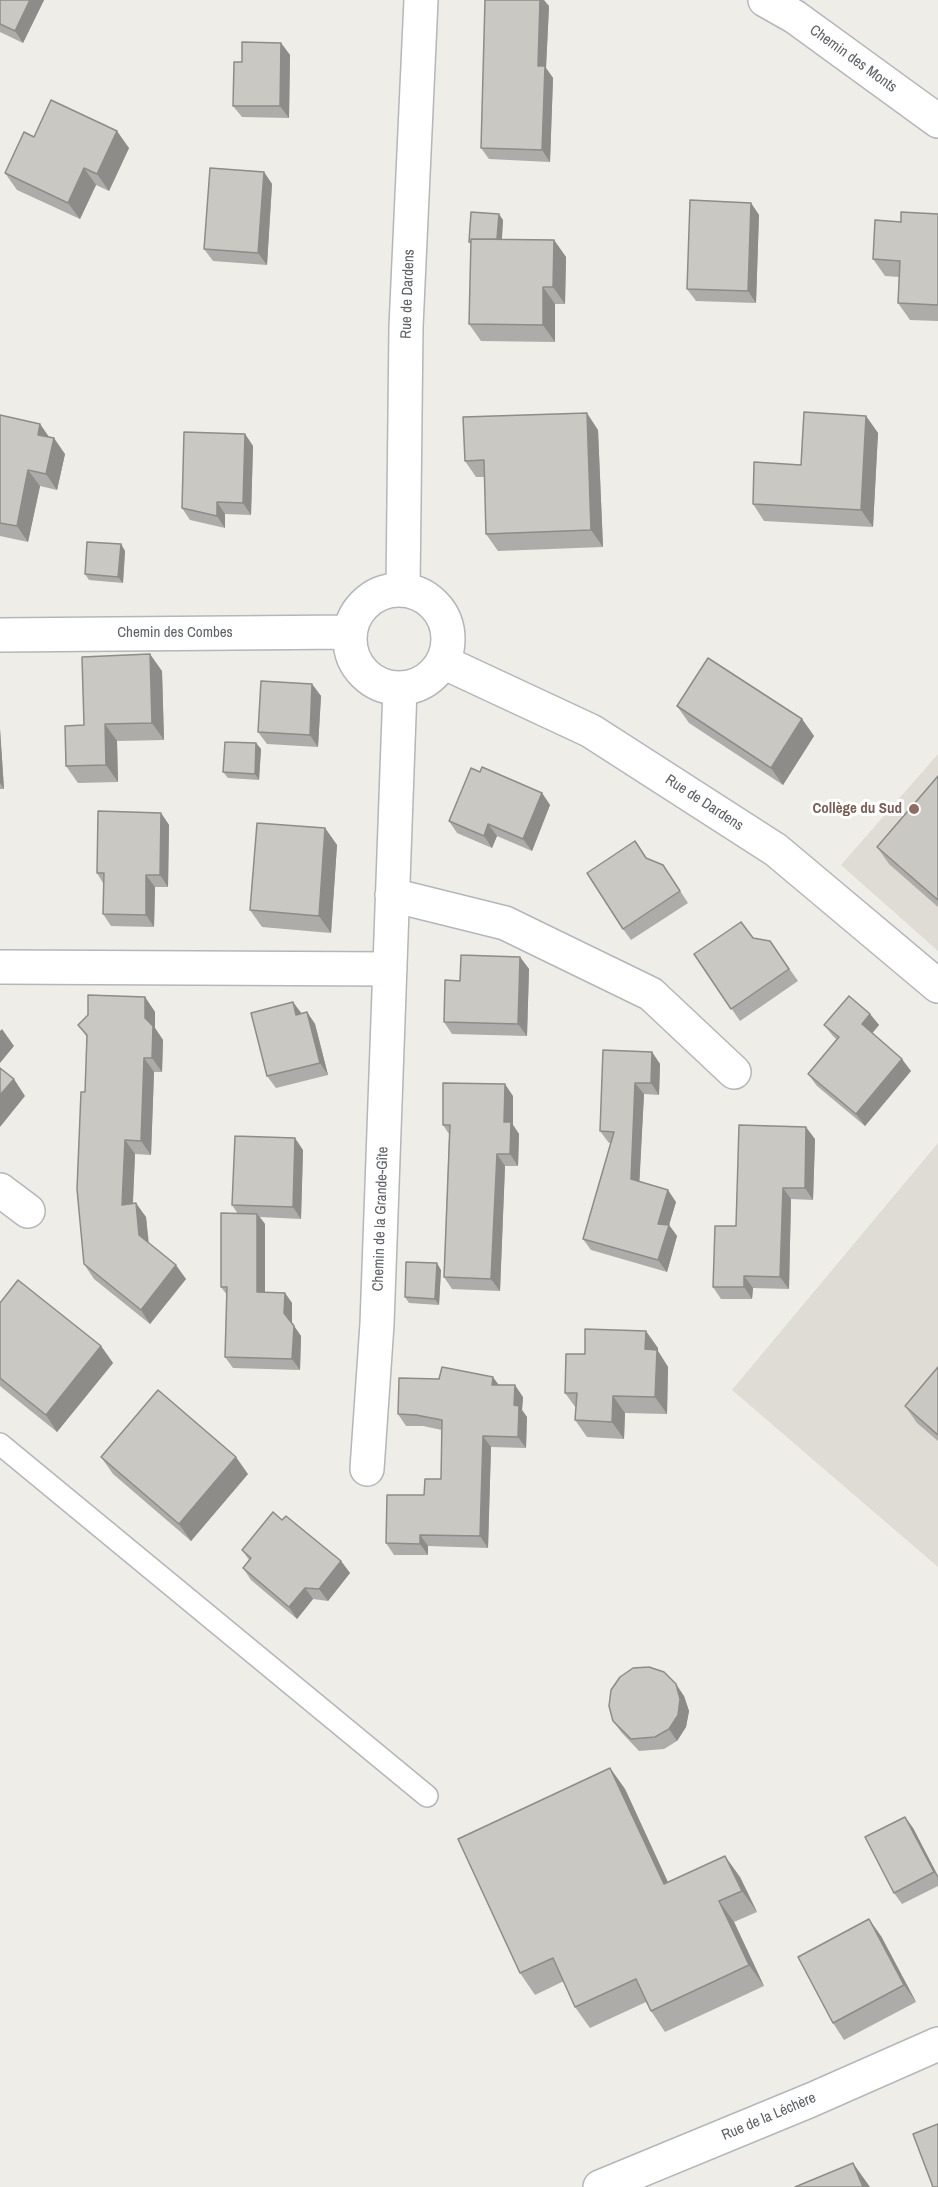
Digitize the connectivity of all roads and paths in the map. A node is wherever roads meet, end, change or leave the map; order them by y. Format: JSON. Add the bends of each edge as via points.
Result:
{"nodes":[{"id":1,"x":421,"y":0,"type":"edge"},
{"id":2,"x":765,"y":0,"type":"edge"},
{"id":3,"x":938,"y":121,"type":"edge"},
{"id":4,"x":403,"y":589,"type":"junction"},
{"id":5,"x":2,"y":632,"type":"edge"},
{"id":6,"x":350,"y":632,"type":"junction"},
{"id":7,"x":443,"y":662,"type":"junction"},
{"id":8,"x":400,"y":688,"type":"junction"},
{"id":9,"x":392,"y":895,"type":"junction"},
{"id":10,"x":0,"y":967,"type":"edge"},
{"id":11,"x":390,"y":969,"type":"junction"},
{"id":12,"x":938,"y":986,"type":"edge"},
{"id":13,"x":734,"y":1072,"type":"dead end"},
{"id":14,"x":0,"y":1190,"type":"edge"},
{"id":15,"x":28,"y":1211,"type":"dead end"},
{"id":16,"x":0,"y":1444,"type":"edge"},
{"id":17,"x":367,"y":1469,"type":"dead end"},
{"id":18,"x":427,"y":1796,"type":"dead end"},
{"id":19,"x":938,"y":2044,"type":"edge"},
{"id":20,"x":600,"y":2187,"type":"edge"}],
"edges":[{"from":1,"to":4,"type":"street","name":"Rue de Dardens","via":[[406,327]]},
{"from":2,"to":3,"type":"street","name":"Chemin des Monts","via":[[795,16]]},
{"from":4,"to":6,"type":"street","via":[[384,591],[367,600],[356,614]]},
{"from":4,"to":7,"type":"street","via":[[425,596],[441,613],[448,636]]},
{"from":5,"to":6,"type":"street","name":"Chemin des Combes"},
{"from":6,"to":8,"type":"street","via":[[351,653],[362,672],[379,684]]},
{"from":7,"to":8,"type":"street","via":[[417,685]]},
{"from":7,"to":12,"type":"street","name":"Rue de Dardens","via":[[591,731],[776,850]]},
{"from":8,"to":9,"type":"street","name":"Chemin de la Grande-Gîte"},
{"from":9,"to":11,"type":"street","name":"Chemin de la Grande-Gîte"},
{"from":9,"to":13,"type":"street","via":[[506,922],[651,994]]},
{"from":10,"to":11,"type":"street"},
{"from":11,"to":17,"type":"street","name":"Chemin de la Grande-Gîte","via":[[377,1324]]},
{"from":14,"to":15,"type":"street"},
{"from":16,"to":18,"type":"lane"},
{"from":19,"to":20,"type":"street","name":"Rue de la Léchère"}]}
